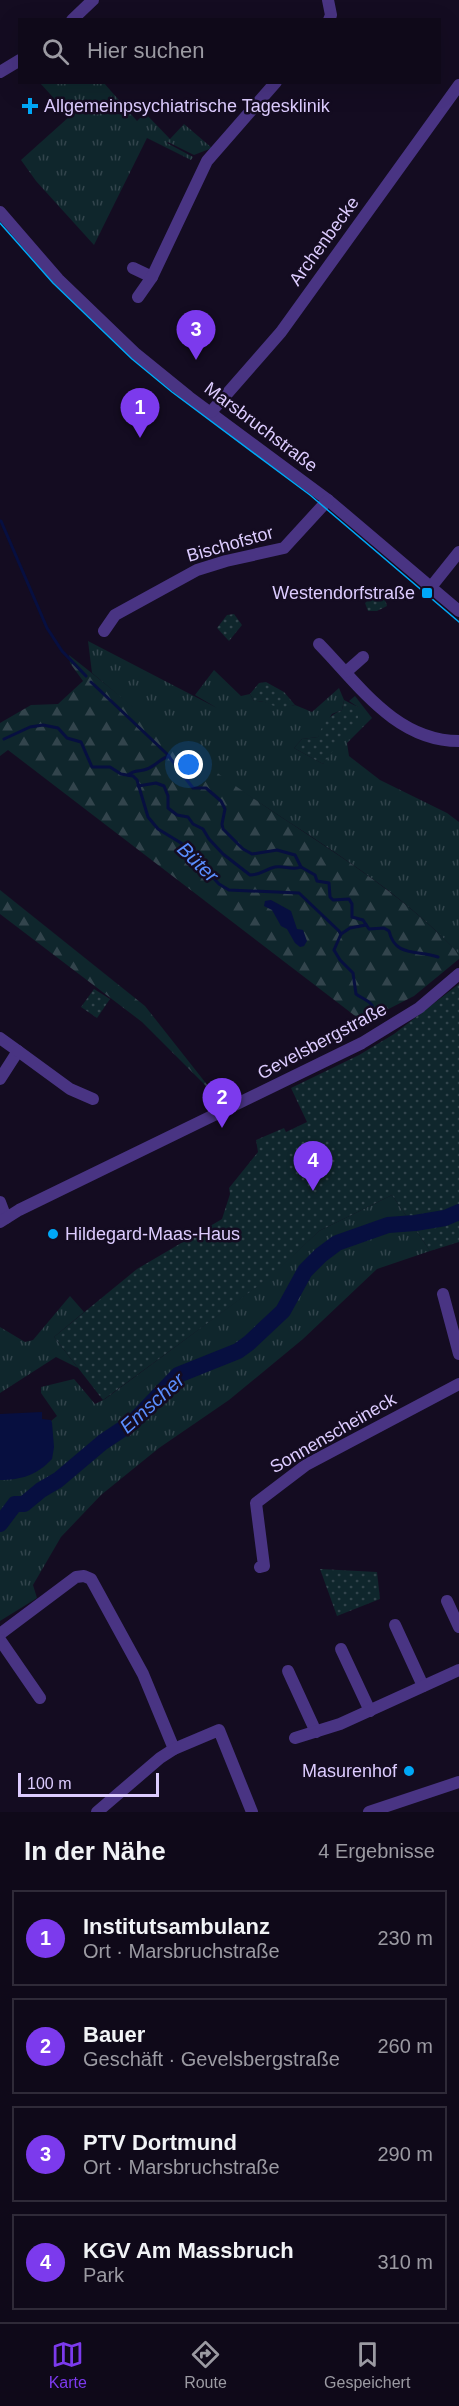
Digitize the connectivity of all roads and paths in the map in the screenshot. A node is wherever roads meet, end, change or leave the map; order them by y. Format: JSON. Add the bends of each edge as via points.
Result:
{"nodes":[{"id":1,"x":93,"y":0,"type":"edge"},
{"id":2,"x":328,"y":0,"type":"edge"},
{"id":3,"x":74,"y":18,"type":"edge"},
{"id":4,"x":330,"y":18,"type":"edge"},
{"id":5,"x":18,"y":61,"type":"edge"},
{"id":6,"x":0,"y":72,"type":"edge"},
{"id":7,"x":274,"y":84,"type":"edge"},
{"id":8,"x":459,"y":85,"type":"edge"},
{"id":9,"x":0,"y":212,"type":"edge"},
{"id":10,"x":133,"y":268,"type":"dead end"},
{"id":11,"x":152,"y":277,"type":"junction"},
{"id":12,"x":138,"y":297,"type":"dead end"},
{"id":13,"x":211,"y":412,"type":"junction"},
{"id":14,"x":328,"y":500,"type":"junction"},
{"id":15,"x":459,"y":552,"type":"edge"},
{"id":16,"x":430,"y":587,"type":"junction"},
{"id":17,"x":459,"y":611,"type":"edge"},
{"id":18,"x":104,"y":631,"type":"dead end"},
{"id":19,"x":319,"y":645,"type":"dead end"},
{"id":20,"x":363,"y":657,"type":"dead end"},
{"id":21,"x":346,"y":672,"type":"junction"},
{"id":22,"x":459,"y":741,"type":"edge"},
{"id":23,"x":459,"y":974,"type":"edge"},
{"id":24,"x":0,"y":1038,"type":"edge"},
{"id":25,"x":18,"y":1051,"type":"junction"},
{"id":26,"x":0,"y":1079,"type":"edge"},
{"id":27,"x":93,"y":1099,"type":"dead end"},
{"id":28,"x":0,"y":1202,"type":"edge"},
{"id":29,"x":3,"y":1220,"type":"edge"},
{"id":30,"x":443,"y":1294,"type":"dead end"},
{"id":31,"x":459,"y":1354,"type":"edge"},
{"id":32,"x":459,"y":1384,"type":"edge"},
{"id":33,"x":260,"y":1567,"type":"dead end"},
{"id":34,"x":447,"y":1601,"type":"dead end"},
{"id":35,"x":394,"y":1625,"type":"dead end"},
{"id":36,"x":459,"y":1628,"type":"edge"},
{"id":37,"x":0,"y":1634,"type":"edge"},
{"id":38,"x":0,"y":1640,"type":"edge"},
{"id":39,"x":341,"y":1649,"type":"dead end"},
{"id":40,"x":459,"y":1670,"type":"edge"},
{"id":41,"x":288,"y":1671,"type":"dead end"},
{"id":42,"x":423,"y":1686,"type":"junction"},
{"id":43,"x":40,"y":1698,"type":"dead end"},
{"id":44,"x":370,"y":1711,"type":"junction"},
{"id":45,"x":316,"y":1732,"type":"junction"},
{"id":46,"x":295,"y":1738,"type":"dead end"},
{"id":47,"x":174,"y":1749,"type":"junction"},
{"id":48,"x":459,"y":1782,"type":"edge"},
{"id":49,"x":97,"y":1812,"type":"edge"},
{"id":50,"x":252,"y":1812,"type":"edge"},
{"id":51,"x":369,"y":1812,"type":"edge"}],
"edges":[{"from":1,"to":3,"type":"street"},
{"from":2,"to":4,"type":"street"},
{"from":5,"to":6,"type":"street"},
{"from":7,"to":11,"type":"street","via":[[207,161]]},
{"from":8,"to":13,"type":"street","name":"Archenbecke","via":[[281,332]]},
{"from":9,"to":13,"type":"street","name":"Marsbruchstraße","via":[[107,328]]},
{"from":10,"to":11,"type":"street"},
{"from":11,"to":12,"type":"street"},
{"from":13,"to":14,"type":"street","name":"Marsbruchstraße"},
{"from":14,"to":16,"type":"street","name":"Marsbruchstraße"},
{"from":14,"to":18,"type":"street","name":"Bischofstor","via":[[284,548],[196,570],[115,615]]},
{"from":15,"to":16,"type":"street"},
{"from":16,"to":17,"type":"street","name":"Marsbruchstraße"},
{"from":19,"to":21,"type":"street"},
{"from":20,"to":21,"type":"street"},
{"from":21,"to":22,"type":"street","via":[[375,704],[408,728],[432,739]]},
{"from":23,"to":29,"type":"street","name":"Gevelsbergstraße","via":[[419,1008],[362,1042]]},
{"from":24,"to":25,"type":"street"},
{"from":25,"to":26,"type":"street"},
{"from":25,"to":27,"type":"street","via":[[70,1089]]},
{"from":28,"to":29,"type":"street"},
{"from":30,"to":31,"type":"street"},
{"from":32,"to":33,"type":"street","name":"Sonnenscheineck","via":[[306,1465],[255,1503],[264,1566]]},
{"from":34,"to":36,"type":"street"},
{"from":35,"to":42,"type":"street"},
{"from":37,"to":47,"type":"street","via":[[76,1577],[91,1579],[143,1674]]},
{"from":38,"to":43,"type":"street"},
{"from":39,"to":44,"type":"street"},
{"from":40,"to":42,"type":"street"},
{"from":41,"to":45,"type":"street"},
{"from":42,"to":44,"type":"street"},
{"from":44,"to":45,"type":"street"},
{"from":45,"to":46,"type":"street"},
{"from":47,"to":49,"type":"street"},
{"from":47,"to":50,"type":"street","via":[[219,1730]]},
{"from":48,"to":51,"type":"street"}]}
